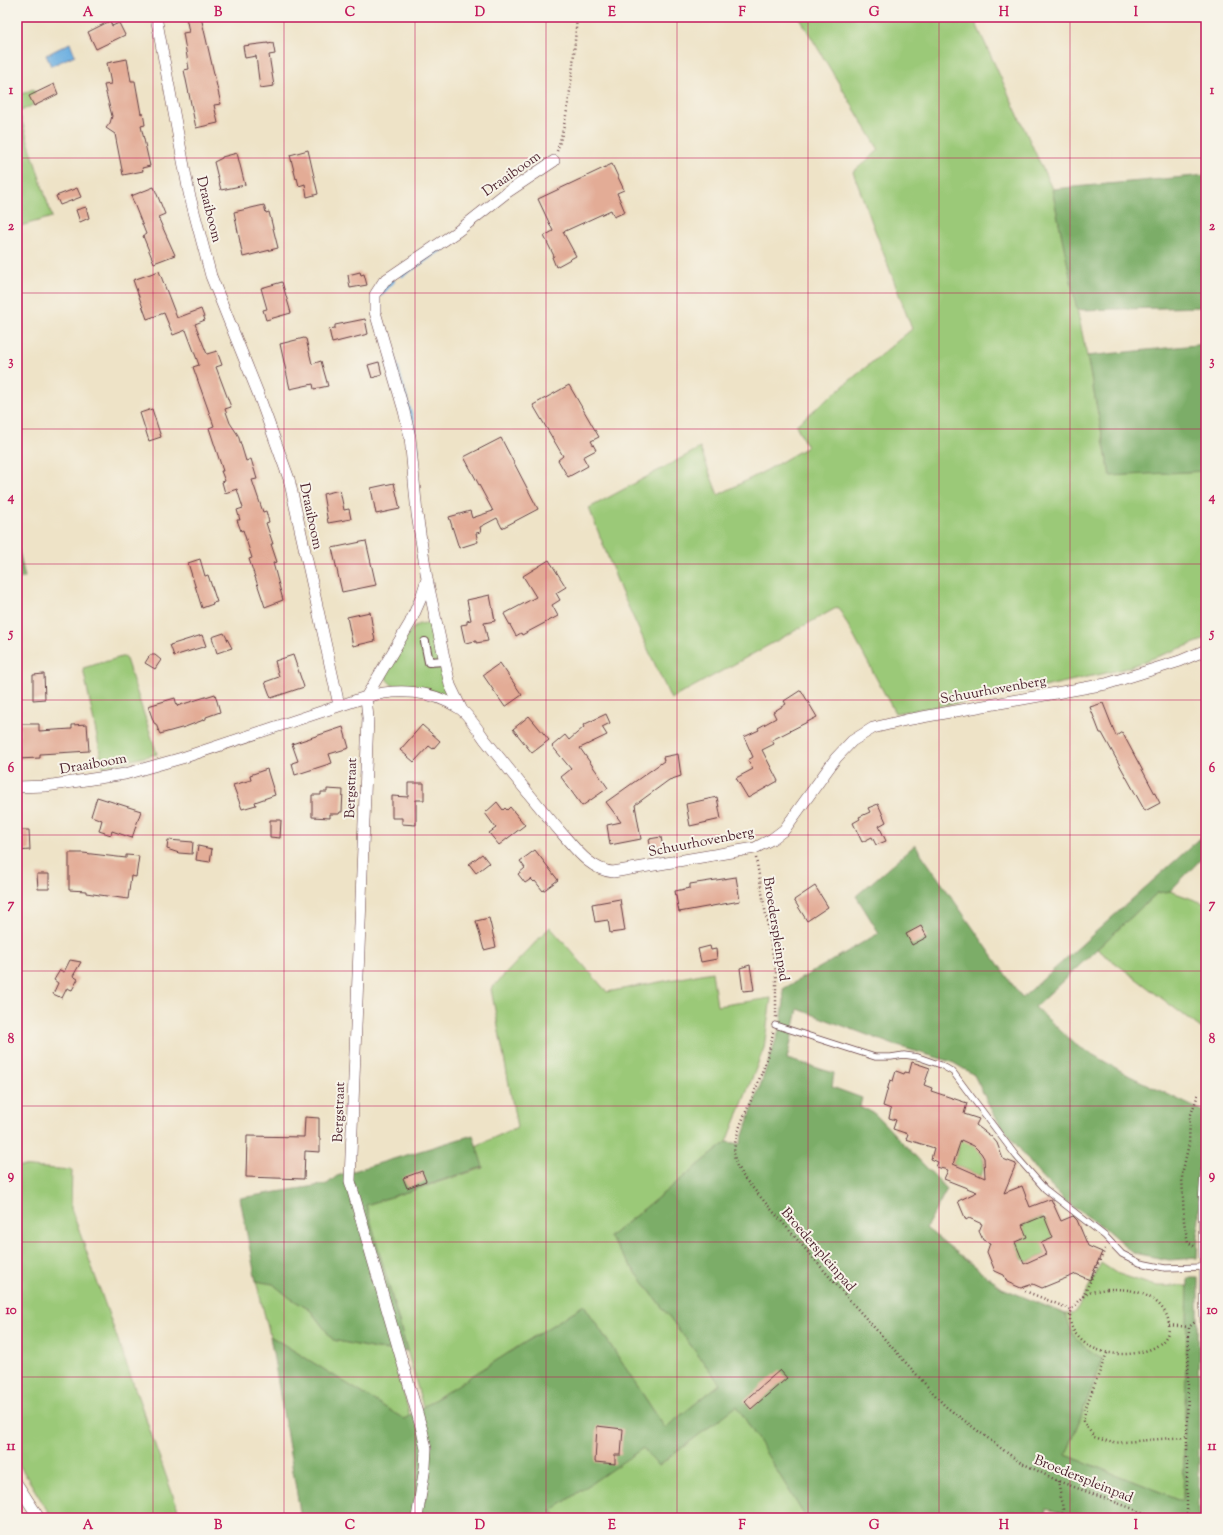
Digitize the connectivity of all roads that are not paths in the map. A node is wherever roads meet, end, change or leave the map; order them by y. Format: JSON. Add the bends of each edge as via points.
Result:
{"nodes":[{"id":1,"x":156,"y":17,"type":"edge"},
{"id":2,"x":554,"y":161,"type":"road end"},
{"id":3,"x":428,"y":579,"type":"junction"},
{"id":4,"x":425,"y":642,"type":"dead end"},
{"id":5,"x":1206,"y":650,"type":"edge"},
{"id":6,"x":444,"y":661,"type":"junction"},
{"id":7,"x":366,"y":696,"type":"junction"},
{"id":8,"x":339,"y":705,"type":"junction"},
{"id":9,"x":461,"y":708,"type":"junction"},
{"id":10,"x":17,"y":787,"type":"edge"},
{"id":11,"x":775,"y":1025,"type":"road end"},
{"id":12,"x":1206,"y":1172,"type":"edge"},
{"id":13,"x":1205,"y":1267,"type":"edge"},
{"id":14,"x":1206,"y":1312,"type":"edge"},
{"id":15,"x":1206,"y":1335,"type":"edge"},
{"id":16,"x":17,"y":1484,"type":"edge"},
{"id":17,"x":38,"y":1518,"type":"edge"},
{"id":18,"x":417,"y":1518,"type":"edge"}],
"edges":[{"from":1,"to":8,"type":"street","name":"Draaiboom","via":[[189,193],[211,276],[289,479]]},
{"from":2,"to":3,"type":"street","name":"Draaiboom","via":[[384,281],[374,295],[375,312],[410,437]]},
{"from":3,"to":6,"type":"street","name":"Draaiboom"},
{"from":3,"to":7,"type":"street","name":"Draaiboom","via":[[410,623]]},
{"from":4,"to":6,"type":"street","via":[[429,662]]},
{"from":5,"to":9,"type":"street","name":"Schuurhovenberg","via":[[1180,661],[1106,684],[873,728],[852,741],[836,758],[784,830],[772,839],[755,848],[612,872],[599,870],[578,852]]},
{"from":6,"to":9,"type":"street","name":"Draaiboom","via":[[450,685]]},
{"from":7,"to":8,"type":"street","name":"Schuurhovenberg"},
{"from":7,"to":9,"type":"street","name":"Schuurhovenberg","via":[[381,692],[405,691],[437,698]]},
{"from":7,"to":18,"type":"street","name":"Bergstraat","via":[[368,718],[350,1181],[426,1449]]},
{"from":8,"to":10,"type":"street","name":"Draaiboom","via":[[182,758],[125,774],[46,786]]},
{"from":11,"to":13,"type":"lane","via":[[875,1057],[904,1055],[941,1065],[953,1072],[1016,1156],[1045,1189],[1105,1236],[1122,1254],[1140,1263],[1165,1268]]},
{"from":12,"to":13,"type":"street"},
{"from":13,"to":14,"type":"street"},
{"from":14,"to":15,"type":"street"},
{"from":16,"to":17,"type":"street"}]}
